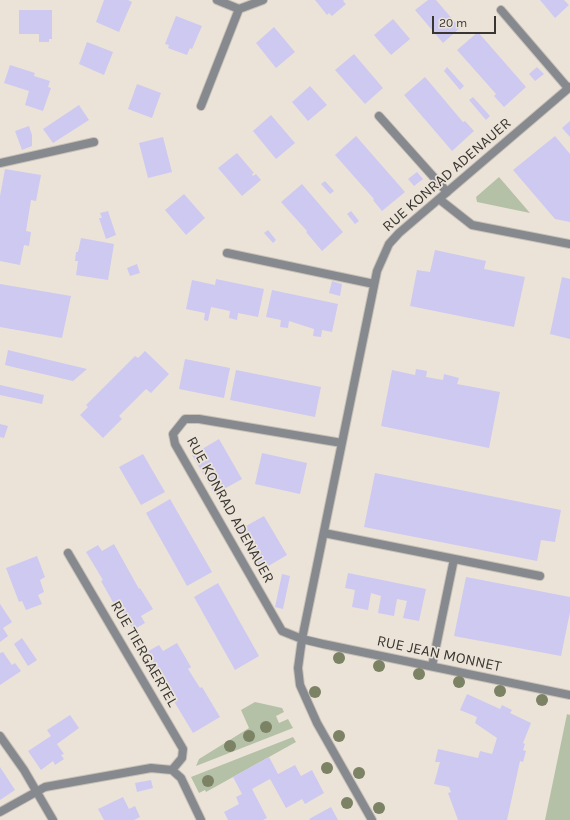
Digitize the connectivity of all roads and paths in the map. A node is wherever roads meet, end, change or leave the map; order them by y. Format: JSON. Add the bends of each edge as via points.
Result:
{"nodes":[{"id":1,"x":217,"y":0,"type":"edge"},
{"id":2,"x":263,"y":0,"type":"edge"},
{"id":3,"x":239,"y":9,"type":"junction"},
{"id":4,"x":501,"y":10,"type":"dead end"},
{"id":5,"x":569,"y":88,"type":"edge"},
{"id":6,"x":201,"y":106,"type":"dead end"},
{"id":7,"x":379,"y":116,"type":"dead end"},
{"id":8,"x":94,"y":142,"type":"dead end"},
{"id":9,"x":0,"y":163,"type":"edge"},
{"id":10,"x":447,"y":192,"type":"junction"},
{"id":11,"x":439,"y":199,"type":"junction"},
{"id":12,"x":570,"y":244,"type":"edge"},
{"id":13,"x":227,"y":252,"type":"dead end"},
{"id":14,"x":374,"y":284,"type":"junction"},
{"id":15,"x":342,"y":443,"type":"junction"},
{"id":16,"x":324,"y":533,"type":"junction"},
{"id":17,"x":68,"y":553,"type":"dead end"},
{"id":18,"x":454,"y":559,"type":"junction"},
{"id":19,"x":540,"y":576,"type":"dead end"},
{"id":20,"x":302,"y":638,"type":"junction"},
{"id":21,"x":432,"y":666,"type":"junction"},
{"id":22,"x":570,"y":695,"type":"edge"},
{"id":23,"x":0,"y":736,"type":"edge"},
{"id":24,"x":172,"y":770,"type":"junction"},
{"id":25,"x":36,"y":793,"type":"junction"},
{"id":26,"x":0,"y":812,"type":"edge"},
{"id":27,"x":53,"y":820,"type":"edge"},
{"id":28,"x":201,"y":820,"type":"edge"},
{"id":29,"x":372,"y":820,"type":"edge"}],
"edges":[{"from":1,"to":3,"type":"street"},
{"from":2,"to":3,"type":"street"},
{"from":3,"to":6,"type":"street"},
{"from":4,"to":5,"type":"street"},
{"from":5,"to":10,"type":"street","name":"RUE KONRAD ADENAUER"},
{"from":7,"to":10,"type":"street"},
{"from":8,"to":9,"type":"street"},
{"from":10,"to":11,"type":"street","name":"RUE KONRAD ADENAUER"},
{"from":11,"to":12,"type":"street","via":[[472,225]]},
{"from":11,"to":14,"type":"street","name":"RUE KONRAD ADENAUER","via":[[389,244]]},
{"from":13,"to":14,"type":"street"},
{"from":14,"to":15,"type":"street","name":"RUE KONRAD ADENAUER"},
{"from":15,"to":16,"type":"street","name":"RUE KONRAD ADENAUER"},
{"from":15,"to":20,"type":"street","name":"RUE KONRAD ADENAUER","via":[[199,419],[185,419],[173,434],[175,444],[282,630]]},
{"from":16,"to":18,"type":"street"},
{"from":16,"to":20,"type":"street","name":"RUE KONRAD ADENAUER"},
{"from":17,"to":24,"type":"street","name":"RUE TIERGAERTEL","via":[[183,749],[182,758]]},
{"from":18,"to":19,"type":"street"},
{"from":18,"to":21,"type":"street"},
{"from":20,"to":21,"type":"street","name":"RUE JEAN MONNET"},
{"from":20,"to":29,"type":"street","name":"RUE KONRAD ADENAUER","via":[[298,668],[300,685],[317,723]]},
{"from":21,"to":22,"type":"street","name":"RUE JEAN MONNET"},
{"from":23,"to":25,"type":"street","via":[[24,770]]},
{"from":24,"to":25,"type":"street","via":[[150,768],[45,787]]},
{"from":24,"to":28,"type":"street","via":[[181,778]]},
{"from":25,"to":26,"type":"street"},
{"from":25,"to":27,"type":"street"}]}
